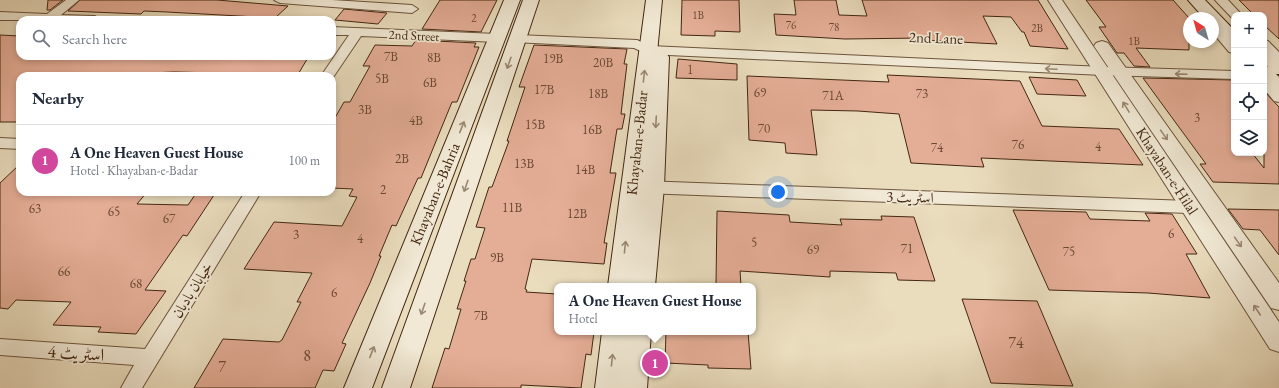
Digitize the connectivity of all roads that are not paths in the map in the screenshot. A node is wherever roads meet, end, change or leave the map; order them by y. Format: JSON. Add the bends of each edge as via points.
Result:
{"nodes":[{"id":1,"x":73,"y":0,"type":"edge"},
{"id":2,"x":280,"y":0,"type":"edge"},
{"id":3,"x":512,"y":0,"type":"edge"},
{"id":4,"x":531,"y":0,"type":"edge"},
{"id":5,"x":654,"y":0,"type":"edge"},
{"id":6,"x":667,"y":0,"type":"edge"},
{"id":7,"x":1055,"y":0,"type":"edge"},
{"id":8,"x":1070,"y":0,"type":"edge"},
{"id":9,"x":1190,"y":0,"type":"edge"},
{"id":10,"x":1196,"y":0,"type":"edge"},
{"id":11,"x":1214,"y":0,"type":"edge"},
{"id":12,"x":1221,"y":0,"type":"edge"},
{"id":13,"x":415,"y":4,"type":"edge"},
{"id":14,"x":1201,"y":12,"type":"edge"},
{"id":15,"x":1233,"y":12,"type":"edge"},
{"id":16,"x":0,"y":16,"type":"edge"},
{"id":17,"x":53,"y":16,"type":"edge"},
{"id":18,"x":16,"y":17,"type":"edge"},
{"id":19,"x":1231,"y":18,"type":"edge"},
{"id":20,"x":336,"y":31,"type":"edge"},
{"id":21,"x":357,"y":32,"type":"junction"},
{"id":22,"x":1219,"y":33,"type":"edge"},
{"id":23,"x":396,"y":34,"type":"junction"},
{"id":24,"x":1231,"y":37,"type":"edge"},
{"id":25,"x":507,"y":39,"type":"junction"},
{"id":26,"x":651,"y":46,"type":"junction"},
{"id":27,"x":1267,"y":47,"type":"edge"},
{"id":28,"x":1233,"y":48,"type":"edge"},
{"id":29,"x":1279,"y":59,"type":"edge"},
{"id":30,"x":1267,"y":65,"type":"edge"},
{"id":31,"x":1108,"y":66,"type":"junction"},
{"id":32,"x":1231,"y":66,"type":"edge"},
{"id":33,"x":331,"y":72,"type":"edge"},
{"id":34,"x":1231,"y":75,"type":"edge"},
{"id":35,"x":1270,"y":77,"type":"edge"},
{"id":36,"x":1279,"y":98,"type":"edge"},
{"id":37,"x":0,"y":143,"type":"edge"},
{"id":38,"x":16,"y":144,"type":"edge"},
{"id":39,"x":632,"y":186,"type":"junction"},
{"id":40,"x":653,"y":187,"type":"junction"},
{"id":41,"x":251,"y":196,"type":"edge"},
{"id":42,"x":1189,"y":207,"type":"junction"},
{"id":43,"x":620,"y":283,"type":"edge"},
{"id":44,"x":643,"y":283,"type":"edge"},
{"id":45,"x":1279,"y":301,"type":"edge"},
{"id":46,"x":615,"y":335,"type":"edge"},
{"id":47,"x":638,"y":335,"type":"edge"},
{"id":48,"x":1279,"y":342,"type":"edge"},
{"id":49,"x":0,"y":347,"type":"edge"},
{"id":50,"x":151,"y":358,"type":"junction"},
{"id":51,"x":131,"y":388,"type":"edge"},
{"id":52,"x":358,"y":388,"type":"edge"},
{"id":53,"x":396,"y":388,"type":"edge"},
{"id":54,"x":609,"y":388,"type":"edge"},
{"id":55,"x":632,"y":388,"type":"edge"}],
"edges":[{"from":1,"to":17,"type":"street"},
{"from":2,"to":13,"type":"street"},
{"from":3,"to":25,"type":"main road","name":"Khayaban-e-Bahria"},
{"from":4,"to":25,"type":"main road","name":"Khayaban-e-Bahria"},
{"from":5,"to":26,"type":"main road","name":"Khayaban-e-Badar"},
{"from":6,"to":26,"type":"main road","name":"Khayaban-e-Badar"},
{"from":7,"to":31,"type":"street","name":"Khayaban-e-Hilal"},
{"from":8,"to":31,"type":"street"},
{"from":9,"to":14,"type":"street"},
{"from":10,"to":24,"type":"main road"},
{"from":11,"to":19,"type":"main road"},
{"from":12,"to":15,"type":"street"},
{"from":13,"to":23,"type":"street"},
{"from":16,"to":18,"type":"street"},
{"from":20,"to":21,"type":"street","name":"2nd Street"},
{"from":21,"to":23,"type":"street","name":"2nd Street"},
{"from":21,"to":33,"type":"street"},
{"from":22,"to":28,"type":"street"},
{"from":23,"to":25,"type":"street","name":"2nd Street"},
{"from":25,"to":26,"type":"street","name":"2nd Street"},
{"from":52,"to":25,"type":"main road","name":"Khayaban-e-Bahria","one_way":true},
{"from":25,"to":53,"type":"main road","name":"Khayaban-e-Bahria","one_way":true},
{"from":26,"to":31,"type":"street","name":"2nd Street"},
{"from":39,"to":26,"type":"main road","name":"Khayaban-e-Badar","one_way":true},
{"from":26,"to":40,"type":"main road","name":"Khayaban-e-Badar","one_way":true},
{"from":27,"to":29,"type":"street"},
{"from":30,"to":35,"type":"main road"},
{"from":31,"to":32,"type":"street"},
{"from":34,"to":31,"type":"street","one_way":true},
{"from":42,"to":31,"type":"street","name":"Khayaban-e-Hilal","one_way":true},
{"from":31,"to":45,"type":"street","one_way":true},
{"from":35,"to":36,"type":"street"},
{"from":37,"to":38,"type":"street"},
{"from":39,"to":40,"type":"street","name":"اسٹریٹ 3"},
{"from":43,"to":39,"type":"main road","name":"Khayaban-e-Badar","one_way":true},
{"from":40,"to":42,"type":"street","name":"اسٹریٹ 3"},
{"from":40,"to":44,"type":"main road","name":"Khayaban-e-Badar"},
{"from":41,"to":50,"type":"street","name":"خیابان بادبان"},
{"from":48,"to":42,"type":"street","name":"Khayaban-e-Hilal","one_way":true},
{"from":54,"to":46,"type":"main road","one_way":true},
{"from":47,"to":55,"type":"main road"},
{"from":49,"to":50,"type":"street","name":"اسٹریٹ 4"},
{"from":50,"to":51,"type":"street","name":"خیابان بادبان"}]}
